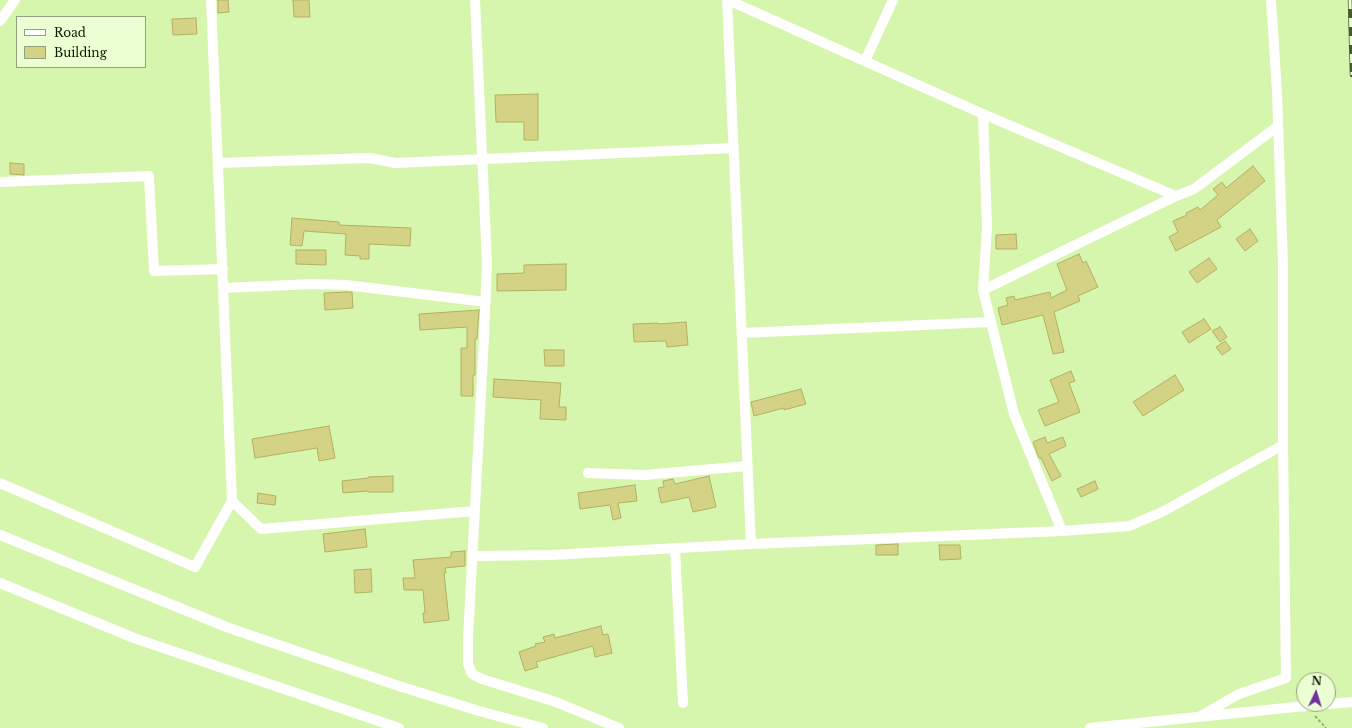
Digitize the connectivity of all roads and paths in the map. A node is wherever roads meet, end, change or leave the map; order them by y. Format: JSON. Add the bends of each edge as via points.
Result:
{"nodes":[{"id":1,"x":15,"y":0,"type":"edge"},
{"id":2,"x":211,"y":0,"type":"edge"},
{"id":3,"x":475,"y":0,"type":"edge"},
{"id":4,"x":728,"y":0,"type":"edge"},
{"id":5,"x":893,"y":0,"type":"edge"},
{"id":6,"x":1271,"y":0,"type":"edge"},
{"id":7,"x":0,"y":21,"type":"edge"},
{"id":8,"x":865,"y":61,"type":"junction"},
{"id":9,"x":984,"y":114,"type":"junction"},
{"id":10,"x":1278,"y":126,"type":"junction"},
{"id":11,"x":734,"y":148,"type":"junction"},
{"id":12,"x":482,"y":159,"type":"junction"},
{"id":13,"x":218,"y":163,"type":"junction"},
{"id":14,"x":0,"y":182,"type":"edge"},
{"id":15,"x":1176,"y":196,"type":"junction"},
{"id":16,"x":223,"y":269,"type":"junction"},
{"id":17,"x":223,"y":288,"type":"junction"},
{"id":18,"x":983,"y":290,"type":"junction"},
{"id":19,"x":486,"y":302,"type":"junction"},
{"id":20,"x":991,"y":322,"type":"junction"},
{"id":21,"x":742,"y":333,"type":"junction"},
{"id":22,"x":1284,"y":445,"type":"junction"},
{"id":23,"x":747,"y":466,"type":"junction"},
{"id":24,"x":588,"y":473,"type":"dead end"},
{"id":25,"x":0,"y":483,"type":"edge"},
{"id":26,"x":232,"y":501,"type":"junction"},
{"id":27,"x":475,"y":512,"type":"junction"},
{"id":28,"x":1062,"y":531,"type":"junction"},
{"id":29,"x":0,"y":535,"type":"edge"},
{"id":30,"x":751,"y":544,"type":"junction"},
{"id":31,"x":676,"y":549,"type":"junction"},
{"id":32,"x":473,"y":556,"type":"junction"},
{"id":33,"x":0,"y":583,"type":"edge"},
{"id":34,"x":1352,"y":702,"type":"edge"},
{"id":35,"x":683,"y":703,"type":"dead end"},
{"id":36,"x":1336,"y":703,"type":"edge"},
{"id":37,"x":1296,"y":707,"type":"edge"},
{"id":38,"x":1311,"y":712,"type":"edge"},
{"id":39,"x":1199,"y":717,"type":"junction"},
{"id":40,"x":399,"y":728,"type":"edge"},
{"id":41,"x":543,"y":728,"type":"edge"},
{"id":42,"x":620,"y":728,"type":"edge"},
{"id":43,"x":1090,"y":728,"type":"edge"},
{"id":44,"x":1326,"y":728,"type":"edge"}],
"edges":[{"from":1,"to":7,"type":"street"},
{"from":2,"to":13,"type":"street"},
{"from":3,"to":12,"type":"street"},
{"from":4,"to":8,"type":"street"},
{"from":4,"to":11,"type":"street"},
{"from":5,"to":8,"type":"street"},
{"from":6,"to":10,"type":"street"},
{"from":8,"to":9,"type":"street"},
{"from":9,"to":15,"type":"street"},
{"from":9,"to":18,"type":"street","via":[[987,227]]},
{"from":10,"to":15,"type":"street","via":[[1194,189]]},
{"from":10,"to":22,"type":"street","via":[[1283,265]]},
{"from":11,"to":12,"type":"street"},
{"from":11,"to":21,"type":"street"},
{"from":12,"to":13,"type":"street","via":[[395,163],[370,158]]},
{"from":12,"to":19,"type":"street","via":[[487,263]]},
{"from":13,"to":16,"type":"street"},
{"from":14,"to":16,"type":"street","via":[[149,176],[154,271]]},
{"from":15,"to":18,"type":"street"},
{"from":16,"to":17,"type":"street"},
{"from":17,"to":19,"type":"street","via":[[346,285]]},
{"from":17,"to":26,"type":"street"},
{"from":18,"to":20,"type":"street"},
{"from":19,"to":27,"type":"street"},
{"from":20,"to":21,"type":"street"},
{"from":20,"to":28,"type":"street","via":[[1014,414]]},
{"from":21,"to":23,"type":"street"},
{"from":22,"to":28,"type":"street","via":[[1162,512],[1129,526]]},
{"from":22,"to":39,"type":"street","via":[[1286,678],[1239,694]]},
{"from":23,"to":24,"type":"street","via":[[644,475]]},
{"from":23,"to":30,"type":"street"},
{"from":25,"to":26,"type":"street","via":[[195,567]]},
{"from":26,"to":27,"type":"street","via":[[261,529]]},
{"from":27,"to":32,"type":"street"},
{"from":28,"to":30,"type":"street"},
{"from":29,"to":41,"type":"street","via":[[229,628],[479,712]]},
{"from":30,"to":31,"type":"street"},
{"from":31,"to":32,"type":"street"},
{"from":31,"to":35,"type":"street"},
{"from":32,"to":42,"type":"street","via":[[468,651],[468,664],[472,674],[556,702]]},
{"from":33,"to":40,"type":"street","via":[[134,638]]},
{"from":34,"to":36,"type":"street"},
{"from":37,"to":39,"type":"street"},
{"from":38,"to":44,"type":"path"},
{"from":39,"to":43,"type":"street"}]}
